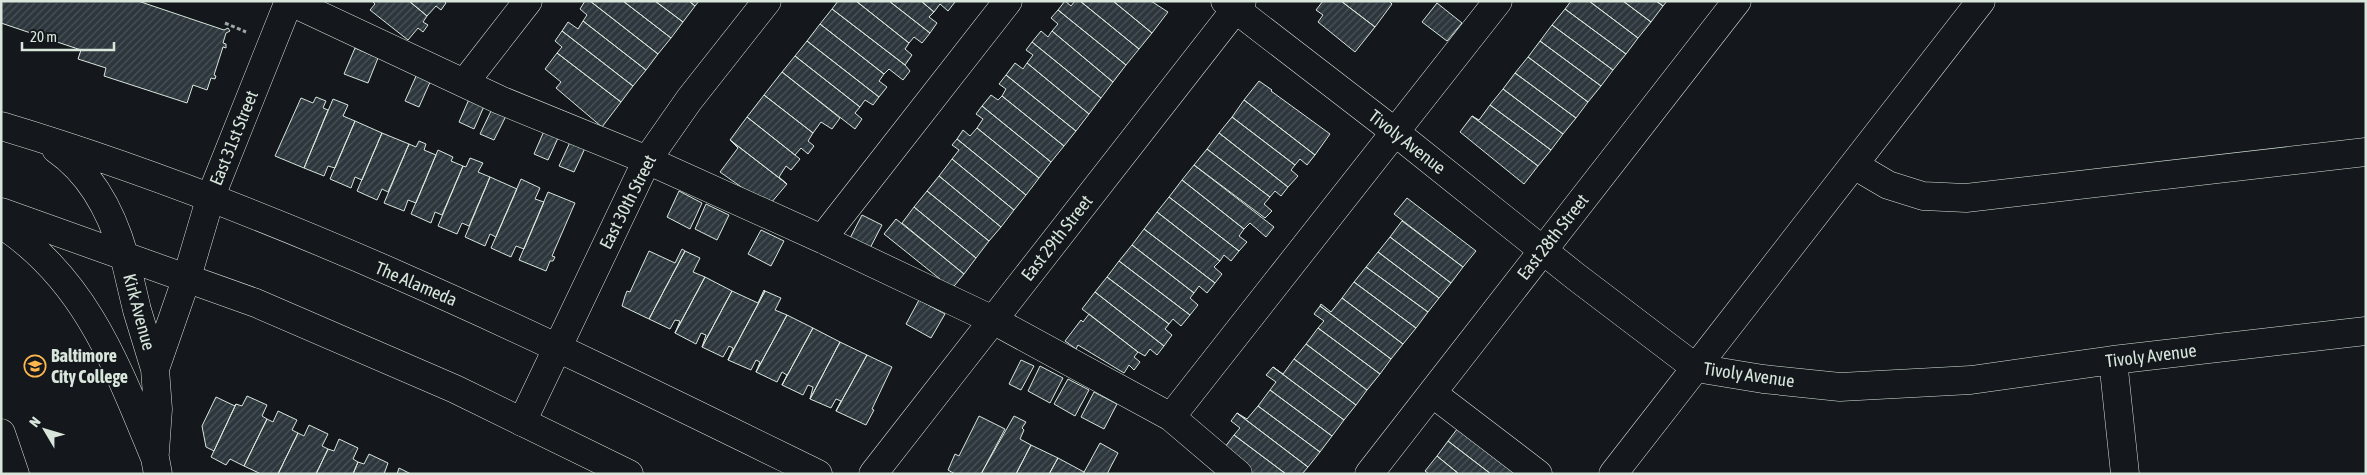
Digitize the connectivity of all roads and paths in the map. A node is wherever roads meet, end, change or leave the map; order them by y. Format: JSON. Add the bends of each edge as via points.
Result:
{"nodes":[{"id":1,"x":289,"y":1,"type":"edge"},
{"id":2,"x":528,"y":1,"type":"edge"},
{"id":3,"x":767,"y":1,"type":"edge"},
{"id":4,"x":1008,"y":1,"type":"edge"},
{"id":5,"x":1498,"y":1,"type":"edge"},
{"id":6,"x":1737,"y":1,"type":"edge"},
{"id":7,"x":1981,"y":1,"type":"edge"},
{"id":8,"x":1234,"y":4,"type":"edge"},
{"id":9,"x":226,"y":23,"type":"dead end"},
{"id":10,"x":253,"y":35,"type":"dead end"},
{"id":11,"x":465,"y":82,"type":"junction"},
{"id":12,"x":1,"y":126,"type":"edge"},
{"id":13,"x":1395,"y":132,"type":"junction"},
{"id":14,"x":43,"y":140,"type":"junction"},
{"id":15,"x":2366,"y":152,"type":"edge"},
{"id":16,"x":646,"y":160,"type":"junction"},
{"id":17,"x":1854,"y":165,"type":"junction"},
{"id":18,"x":211,"y":196,"type":"junction"},
{"id":19,"x":1,"y":212,"type":"edge"},
{"id":20,"x":1,"y":224,"type":"edge"},
{"id":21,"x":822,"y":239,"type":"junction"},
{"id":22,"x":1543,"y":250,"type":"junction"},
{"id":23,"x":124,"y":254,"type":"junction"},
{"id":24,"x":187,"y":277,"type":"junction"},
{"id":25,"x":992,"y":320,"type":"junction"},
{"id":26,"x":2366,"y":331,"type":"edge"},
{"id":27,"x":557,"y":346,"type":"junction"},
{"id":28,"x":2112,"y":360,"type":"junction"},
{"id":29,"x":1696,"y":368,"type":"junction"},
{"id":30,"x":155,"y":369,"type":"junction"},
{"id":31,"x":1432,"y":393,"type":"junction"},
{"id":32,"x":1171,"y":417,"type":"junction"},
{"id":33,"x":522,"y":422,"type":"junction"},
{"id":34,"x":1,"y":433,"type":"edge"},
{"id":35,"x":156,"y":466,"type":"edge"},
{"id":36,"x":15,"y":474,"type":"edge"},
{"id":37,"x":629,"y":474,"type":"edge"},
{"id":38,"x":818,"y":474,"type":"edge"},
{"id":39,"x":873,"y":474,"type":"edge"},
{"id":40,"x":1238,"y":474,"type":"edge"},
{"id":41,"x":1369,"y":474,"type":"edge"},
{"id":42,"x":1538,"y":474,"type":"edge"},
{"id":43,"x":1613,"y":474,"type":"edge"},
{"id":44,"x":2125,"y":474,"type":"edge"}],
"edges":[{"from":1,"to":11,"type":"street"},
{"from":1,"to":18,"type":"street","name":"East 31st Street"},
{"from":2,"to":11,"type":"street"},
{"from":3,"to":16,"type":"street","name":"East 30th Street"},
{"from":4,"to":21,"type":"street"},
{"from":5,"to":13,"type":"street"},
{"from":6,"to":22,"type":"street","name":"East 28th Street"},
{"from":7,"to":17,"type":"street"},
{"from":8,"to":13,"type":"street","name":"Tivoly Avenue"},
{"from":8,"to":25,"type":"street","name":"East 29th Street"},
{"from":9,"to":10,"type":"path"},
{"from":11,"to":16,"type":"street","via":[[500,100]]},
{"from":12,"to":14,"type":"street","name":"The Alameda"},
{"from":13,"to":22,"type":"street","name":"Tivoly Avenue"},
{"from":13,"to":32,"type":"street"},
{"from":14,"to":18,"type":"street","name":"The Alameda"},
{"from":14,"to":23,"type":"street","name":"Kirk Avenue","via":[[76,164],[100,196]]},
{"from":15,"to":17,"type":"street","via":[[1966,198],[1923,196],[1888,185]]},
{"from":16,"to":21,"type":"street"},
{"from":16,"to":27,"type":"street","name":"East 30th Street"},
{"from":17,"to":29,"type":"street"},
{"from":18,"to":24,"type":"street","name":"East 31st Street"},
{"from":18,"to":27,"type":"street","name":"The Alameda"},
{"from":19,"to":23,"type":"street"},
{"from":20,"to":35,"type":"street","name":"Kirk Avenue","via":[[37,251],[74,292],[96,326],[116,364]]},
{"from":21,"to":25,"type":"street"},
{"from":22,"to":29,"type":"street","name":"Tivoly Avenue"},
{"from":22,"to":31,"type":"street","name":"East 28th Street"},
{"from":23,"to":24,"type":"street"},
{"from":23,"to":30,"type":"street","name":"Kirk Avenue"},
{"from":24,"to":30,"type":"street","name":"Kirk Avenue"},
{"from":24,"to":33,"type":"street","via":[[301,322]]},
{"from":25,"to":32,"type":"street"},
{"from":25,"to":39,"type":"street","name":"East 29th Street"},
{"from":26,"to":28,"type":"street","name":"Tivoly Avenue"},
{"from":27,"to":33,"type":"street","name":"East 30th Street"},
{"from":27,"to":38,"type":"street","name":"The Alameda"},
{"from":28,"to":29,"type":"street","name":"Tivoly Avenue","via":[[1971,380],[1840,387]]},
{"from":28,"to":44,"type":"street"},
{"from":29,"to":43,"type":"street"},
{"from":30,"to":35,"type":"street","name":"Kirk Avenue","via":[[158,409]]},
{"from":31,"to":41,"type":"street","name":"East 28th Street"},
{"from":31,"to":42,"type":"street"},
{"from":32,"to":40,"type":"street"},
{"from":33,"to":37,"type":"street"},
{"from":34,"to":36,"type":"street"}]}
